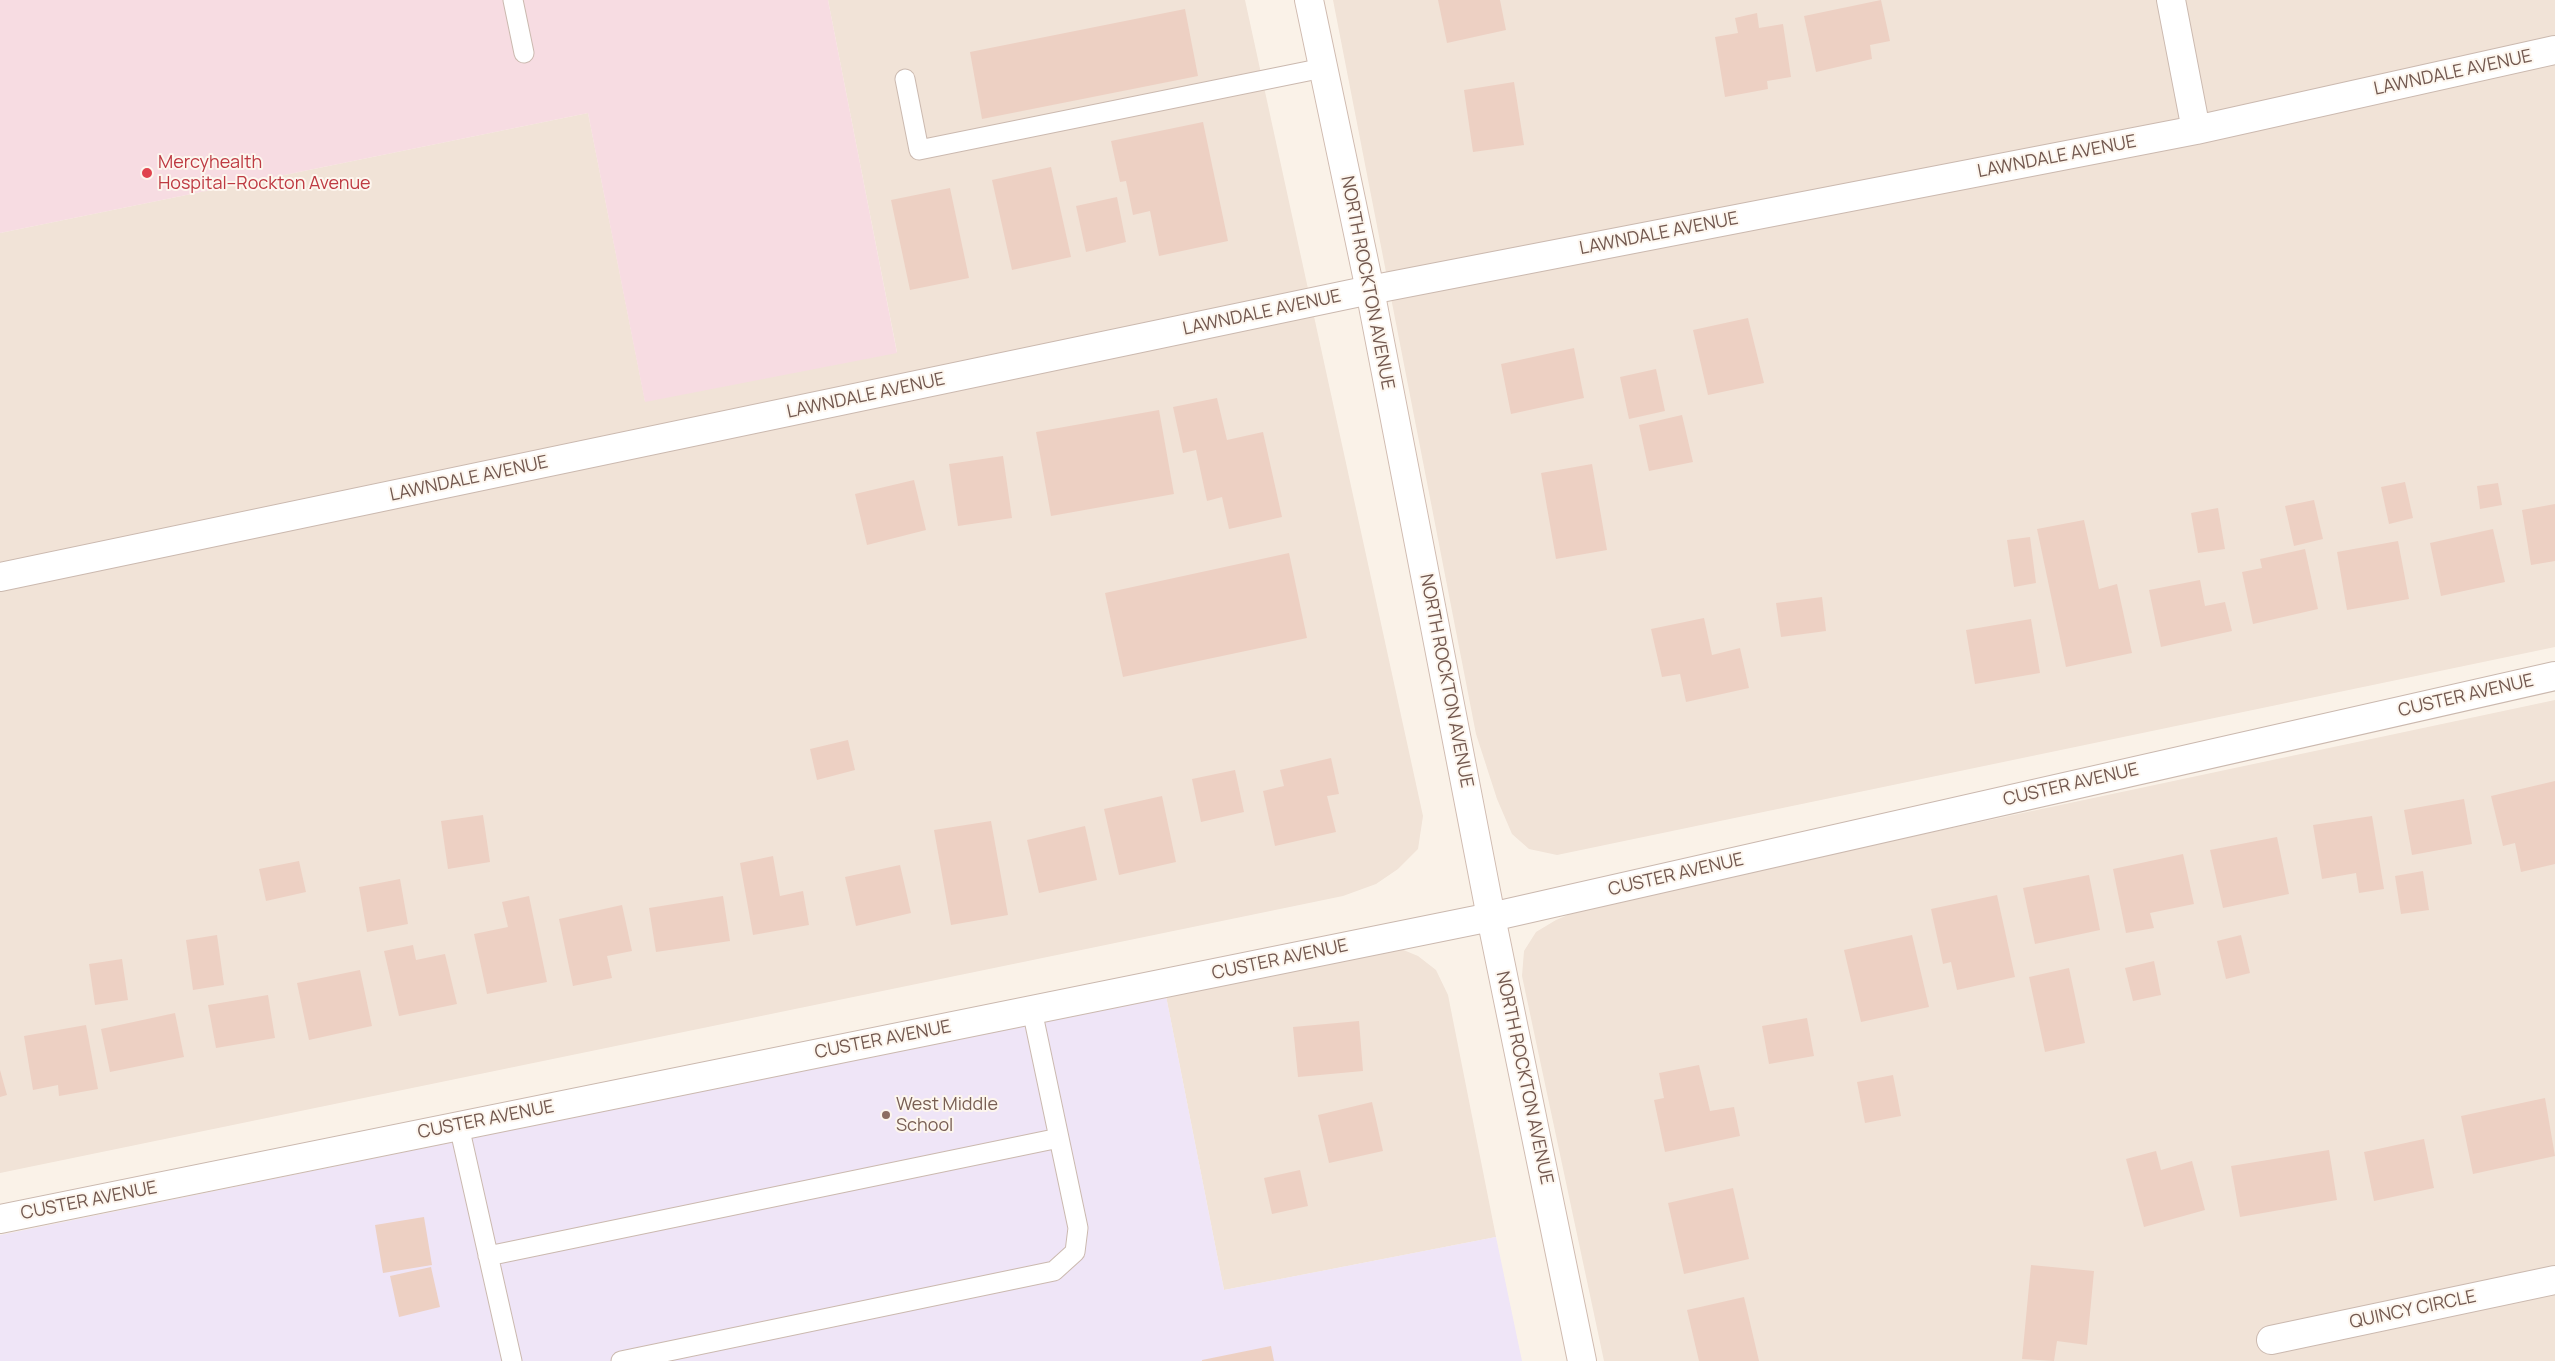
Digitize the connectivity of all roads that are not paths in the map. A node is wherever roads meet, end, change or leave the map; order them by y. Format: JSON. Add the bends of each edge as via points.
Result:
{"nodes":[{"id":1,"x":513,"y":0,"type":"edge"},
{"id":2,"x":1309,"y":0,"type":"edge"},
{"id":3,"x":2171,"y":0,"type":"edge"},
{"id":4,"x":2555,"y":50,"type":"edge"},
{"id":5,"x":524,"y":54,"type":"dead end"},
{"id":6,"x":1323,"y":68,"type":"junction"},
{"id":7,"x":905,"y":79,"type":"dead end"},
{"id":8,"x":2196,"y":130,"type":"junction"},
{"id":9,"x":1370,"y":290,"type":"junction"},
{"id":10,"x":0,"y":577,"type":"edge"},
{"id":11,"x":2555,"y":676,"type":"edge"},
{"id":12,"x":1491,"y":917,"type":"junction"},
{"id":13,"x":1032,"y":1010,"type":"junction"},
{"id":14,"x":460,"y":1126,"type":"junction"},
{"id":15,"x":1059,"y":1138,"type":"junction"},
{"id":16,"x":0,"y":1219,"type":"edge"},
{"id":17,"x":488,"y":1256,"type":"junction"},
{"id":18,"x":2555,"y":1280,"type":"edge"},
{"id":19,"x":2271,"y":1340,"type":"dead end"},
{"id":20,"x":512,"y":1361,"type":"edge"},
{"id":21,"x":621,"y":1361,"type":"edge"},
{"id":22,"x":1582,"y":1361,"type":"edge"}],
"edges":[{"from":1,"to":5,"type":"lane"},
{"from":2,"to":6,"type":"street","name":"NORTH ROCKTON AVENUE"},
{"from":3,"to":8,"type":"street"},
{"from":4,"to":8,"type":"street","name":"LAWNDALE AVENUE"},
{"from":6,"to":7,"type":"lane","via":[[919,150]]},
{"from":6,"to":9,"type":"street","name":"NORTH ROCKTON AVENUE"},
{"from":8,"to":9,"type":"street","name":"LAWNDALE AVENUE"},
{"from":9,"to":10,"type":"street","name":"LAWNDALE AVENUE"},
{"from":9,"to":12,"type":"street","name":"NORTH ROCKTON AVENUE"},
{"from":11,"to":12,"type":"street","name":"CUSTER AVENUE"},
{"from":12,"to":13,"type":"street","name":"CUSTER AVENUE"},
{"from":12,"to":22,"type":"street","name":"NORTH ROCKTON AVENUE"},
{"from":13,"to":14,"type":"street","name":"CUSTER AVENUE"},
{"from":13,"to":15,"type":"lane"},
{"from":14,"to":16,"type":"street","name":"CUSTER AVENUE"},
{"from":14,"to":17,"type":"lane"},
{"from":15,"to":17,"type":"lane"},
{"from":15,"to":21,"type":"lane","via":[[1078,1228],[1075,1252],[1054,1271]]},
{"from":17,"to":20,"type":"lane"},
{"from":18,"to":19,"type":"street","name":"QUINCY CIRCLE"}]}
